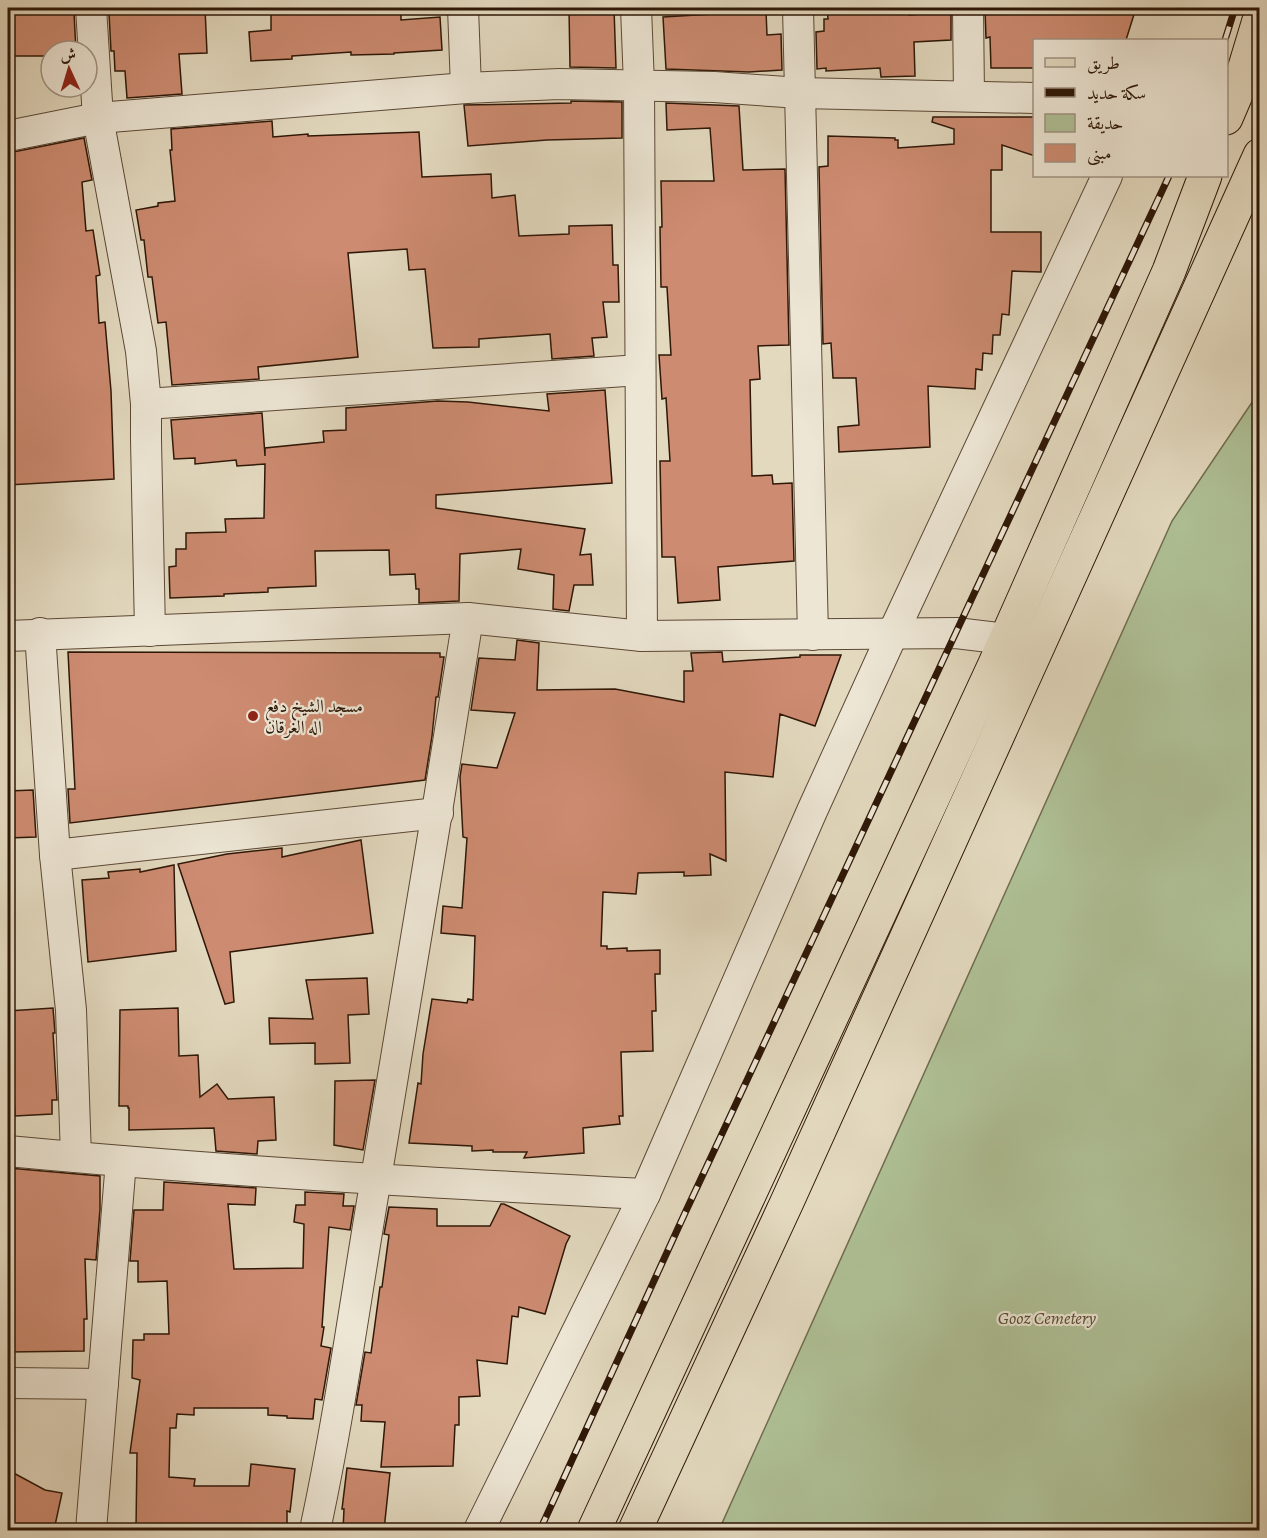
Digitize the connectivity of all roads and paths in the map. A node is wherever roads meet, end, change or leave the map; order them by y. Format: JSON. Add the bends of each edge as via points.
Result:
{"nodes":[{"id":1,"x":91,"y":8,"type":"edge"},
{"id":2,"x":464,"y":8,"type":"edge"},
{"id":3,"x":636,"y":8,"type":"edge"},
{"id":4,"x":798,"y":8,"type":"edge"},
{"id":5,"x":968,"y":8,"type":"edge"},
{"id":6,"x":1260,"y":17,"type":"edge"},
{"id":7,"x":639,"y":85,"type":"junction"},
{"id":8,"x":466,"y":88,"type":"junction"},
{"id":9,"x":800,"y":93,"type":"junction"},
{"id":10,"x":969,"y":96,"type":"junction"},
{"id":11,"x":1033,"y":98,"type":"edge"},
{"id":12,"x":1228,"y":109,"type":"edge"},
{"id":13,"x":98,"y":118,"type":"junction"},
{"id":14,"x":8,"y":136,"type":"edge"},
{"id":15,"x":1260,"y":155,"type":"edge"},
{"id":16,"x":1107,"y":177,"type":"edge"},
{"id":17,"x":1205,"y":177,"type":"edge"},
{"id":18,"x":640,"y":370,"type":"junction"},
{"id":19,"x":146,"y":404,"type":"junction"},
{"id":20,"x":468,"y":618,"type":"junction"},
{"id":21,"x":150,"y":631,"type":"junction"},
{"id":22,"x":40,"y":633,"type":"junction"},
{"id":23,"x":893,"y":633,"type":"junction"},
{"id":24,"x":813,"y":635,"type":"junction"},
{"id":25,"x":8,"y":636,"type":"edge"},
{"id":26,"x":642,"y":636,"type":"junction"},
{"id":27,"x":1006,"y":639,"type":"junction"},
{"id":28,"x":438,"y":813,"type":"junction"},
{"id":29,"x":56,"y":855,"type":"junction"},
{"id":30,"x":8,"y":1151,"type":"edge"},
{"id":31,"x":76,"y":1157,"type":"junction"},
{"id":32,"x":121,"y":1161,"type":"junction"},
{"id":33,"x":376,"y":1180,"type":"junction"},
{"id":34,"x":645,"y":1194,"type":"junction"},
{"id":35,"x":8,"y":1383,"type":"edge"},
{"id":36,"x":103,"y":1384,"type":"junction"},
{"id":37,"x":91,"y":1530,"type":"edge"},
{"id":38,"x":315,"y":1530,"type":"edge"},
{"id":39,"x":479,"y":1530,"type":"edge"},
{"id":40,"x":594,"y":1530,"type":"edge"},
{"id":41,"x":635,"y":1530,"type":"edge"}],
"edges":[{"from":1,"to":13,"type":"street"},
{"from":2,"to":8,"type":"street"},
{"from":3,"to":7,"type":"street"},
{"from":4,"to":9,"type":"street"},
{"from":5,"to":10,"type":"street"},
{"from":6,"to":12,"type":"main road","via":[[1238,90]]},
{"from":7,"to":8,"type":"street"},
{"from":7,"to":9,"type":"street"},
{"from":7,"to":18,"type":"street"},
{"from":8,"to":13,"type":"street"},
{"from":9,"to":10,"type":"street"},
{"from":9,"to":24,"type":"street"},
{"from":10,"to":11,"type":"street"},
{"from":13,"to":14,"type":"street"},
{"from":13,"to":19,"type":"street","via":[[141,351]]},
{"from":15,"to":41,"type":"main road"},
{"from":16,"to":23,"type":"street"},
{"from":17,"to":27,"type":"main road","via":[[1169,271]]},
{"from":18,"to":19,"type":"street"},
{"from":18,"to":26,"type":"street"},
{"from":19,"to":21,"type":"street"},
{"from":20,"to":21,"type":"street"},
{"from":20,"to":26,"type":"street"},
{"from":20,"to":28,"type":"street"},
{"from":21,"to":22,"type":"street"},
{"from":22,"to":25,"type":"street"},
{"from":22,"to":29,"type":"street"},
{"from":23,"to":24,"type":"street"},
{"from":23,"to":27,"type":"street","via":[[957,633]]},
{"from":23,"to":34,"type":"street"},
{"from":24,"to":26,"type":"street"},
{"from":27,"to":40,"type":"main road"},
{"from":28,"to":29,"type":"street"},
{"from":28,"to":33,"type":"street"},
{"from":29,"to":31,"type":"street","via":[[71,1010]]},
{"from":30,"to":31,"type":"street"},
{"from":31,"to":32,"type":"street"},
{"from":32,"to":33,"type":"street"},
{"from":32,"to":36,"type":"street"},
{"from":33,"to":34,"type":"street"},
{"from":33,"to":38,"type":"street"},
{"from":34,"to":39,"type":"street"},
{"from":35,"to":36,"type":"street"},
{"from":36,"to":37,"type":"street"}]}
